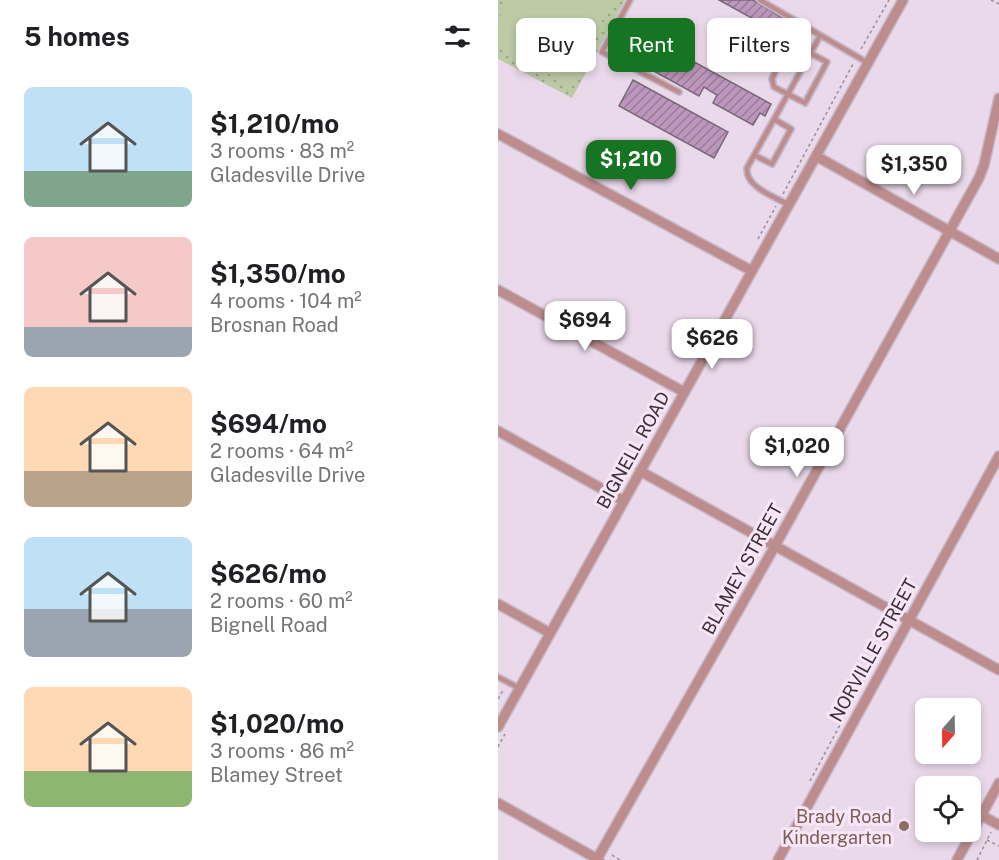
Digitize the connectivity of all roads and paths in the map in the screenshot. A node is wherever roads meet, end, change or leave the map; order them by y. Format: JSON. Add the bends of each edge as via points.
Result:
{"nodes":[{"id":1,"x":630,"y":0,"type":"edge"},
{"id":2,"x":760,"y":0,"type":"edge"},
{"id":3,"x":889,"y":0,"type":"edge"},
{"id":4,"x":903,"y":0,"type":"edge"},
{"id":5,"x":991,"y":0,"type":"edge"},
{"id":6,"x":999,"y":4,"type":"edge"},
{"id":7,"x":820,"y":36,"type":"junction"},
{"id":8,"x":811,"y":51,"type":"edge"},
{"id":9,"x":811,"y":54,"type":"edge"},
{"id":10,"x":857,"y":57,"type":"junction"},
{"id":11,"x":868,"y":63,"type":"junction"},
{"id":12,"x":776,"y":72,"type":"edge"},
{"id":13,"x":800,"y":72,"type":"edge"},
{"id":14,"x":679,"y":92,"type":"dead end"},
{"id":15,"x":788,"y":93,"type":"junction"},
{"id":16,"x":999,"y":98,"type":"edge"},
{"id":17,"x":774,"y":119,"type":"junction"},
{"id":18,"x":498,"y":134,"type":"edge"},
{"id":19,"x":754,"y":154,"type":"junction"},
{"id":20,"x":816,"y":156,"type":"junction"},
{"id":21,"x":780,"y":200,"type":"junction"},
{"id":22,"x":789,"y":205,"type":"junction"},
{"id":23,"x":950,"y":231,"type":"junction"},
{"id":24,"x":755,"y":245,"type":"dead end"},
{"id":25,"x":999,"y":259,"type":"edge"},
{"id":26,"x":752,"y":271,"type":"junction"},
{"id":27,"x":498,"y":290,"type":"edge"},
{"id":28,"x":684,"y":392,"type":"junction"},
{"id":29,"x":498,"y":431,"type":"edge"},
{"id":30,"x":999,"y":456,"type":"edge"},
{"id":31,"x":640,"y":471,"type":"junction"},
{"id":32,"x":624,"y":501,"type":"junction"},
{"id":33,"x":775,"y":545,"type":"junction"},
{"id":34,"x":498,"y":604,"type":"edge"},
{"id":35,"x":908,"y":619,"type":"junction"},
{"id":36,"x":894,"y":623,"type":"dead end"},
{"id":37,"x":550,"y":633,"type":"junction"},
{"id":38,"x":999,"y":670,"type":"edge"},
{"id":39,"x":498,"y":676,"type":"edge"},
{"id":40,"x":515,"y":686,"type":"junction"},
{"id":41,"x":498,"y":699,"type":"edge"},
{"id":42,"x":498,"y":727,"type":"edge"},
{"id":43,"x":999,"y":783,"type":"edge"},
{"id":44,"x":807,"y":786,"type":"dead end"},
{"id":45,"x":498,"y":803,"type":"edge"},
{"id":46,"x":981,"y":815,"type":"joint"},
{"id":47,"x":996,"y":823,"type":"edge"},
{"id":48,"x":987,"y":840,"type":"junction"},
{"id":49,"x":967,"y":842,"type":"edge"},
{"id":50,"x":999,"y":846,"type":"edge"},
{"id":51,"x":598,"y":859,"type":"edge"},
{"id":52,"x":778,"y":860,"type":"edge"},
{"id":53,"x":957,"y":860,"type":"edge"},
{"id":54,"x":976,"y":860,"type":"edge"}],
"edges":[{"from":1,"to":14,"type":"lane","via":[[602,52]]},
{"from":2,"to":7,"type":"lane"},
{"from":3,"to":10,"type":"path"},
{"from":4,"to":11,"type":"street","name":"BIGNELL ROAD"},
{"from":5,"to":6,"type":"path"},
{"from":7,"to":8,"type":"lane"},
{"from":7,"to":10,"type":"lane"},
{"from":9,"to":15,"type":"lane","via":[[827,62],[805,103]]},
{"from":10,"to":11,"type":"lane"},
{"from":10,"to":21,"type":"path"},
{"from":11,"to":20,"type":"street","name":"BIGNELL ROAD"},
{"from":12,"to":15,"type":"lane","via":[[774,87]]},
{"from":13,"to":15,"type":"lane"},
{"from":15,"to":17,"type":"lane"},
{"from":16,"to":23,"type":"street","name":"BLAMEY STREET","via":[[982,172]]},
{"from":17,"to":19,"type":"lane"},
{"from":17,"to":19,"type":"lane","via":[[791,129],[772,164]]},
{"from":18,"to":26,"type":"street"},
{"from":19,"to":21,"type":"lane","via":[[747,168],[749,179]]},
{"from":20,"to":22,"type":"street","name":"BIGNELL ROAD"},
{"from":20,"to":23,"type":"street"},
{"from":21,"to":22,"type":"lane"},
{"from":21,"to":24,"type":"path"},
{"from":22,"to":26,"type":"street","name":"BIGNELL ROAD"},
{"from":23,"to":25,"type":"street"},
{"from":23,"to":33,"type":"street","name":"BLAMEY STREET"},
{"from":26,"to":28,"type":"street","name":"BIGNELL ROAD"},
{"from":27,"to":28,"type":"street"},
{"from":28,"to":31,"type":"street","name":"BIGNELL ROAD"},
{"from":29,"to":32,"type":"street"},
{"from":30,"to":35,"type":"street","name":"NORVILLE STREET"},
{"from":31,"to":32,"type":"street","name":"BIGNELL ROAD"},
{"from":31,"to":33,"type":"street"},
{"from":32,"to":37,"type":"street","name":"BIGNELL ROAD"},
{"from":33,"to":35,"type":"street"},
{"from":33,"to":51,"type":"street","name":"BLAMEY STREET"},
{"from":34,"to":37,"type":"street"},
{"from":35,"to":38,"type":"street"},
{"from":35,"to":52,"type":"street","name":"NORVILLE STREET"},
{"from":36,"to":44,"type":"path"},
{"from":37,"to":40,"type":"street","name":"BIGNELL ROAD"},
{"from":39,"to":40,"type":"lane"},
{"from":40,"to":41,"type":"path","via":[[503,690]]},
{"from":40,"to":42,"type":"street","name":"BIGNELL ROAD"},
{"from":43,"to":46,"type":"street"},
{"from":45,"to":51,"type":"street"},
{"from":46,"to":47,"type":"street"},
{"from":47,"to":48,"type":"path"},
{"from":48,"to":50,"type":"path"},
{"from":48,"to":54,"type":"path"},
{"from":49,"to":53,"type":"street"}]}
